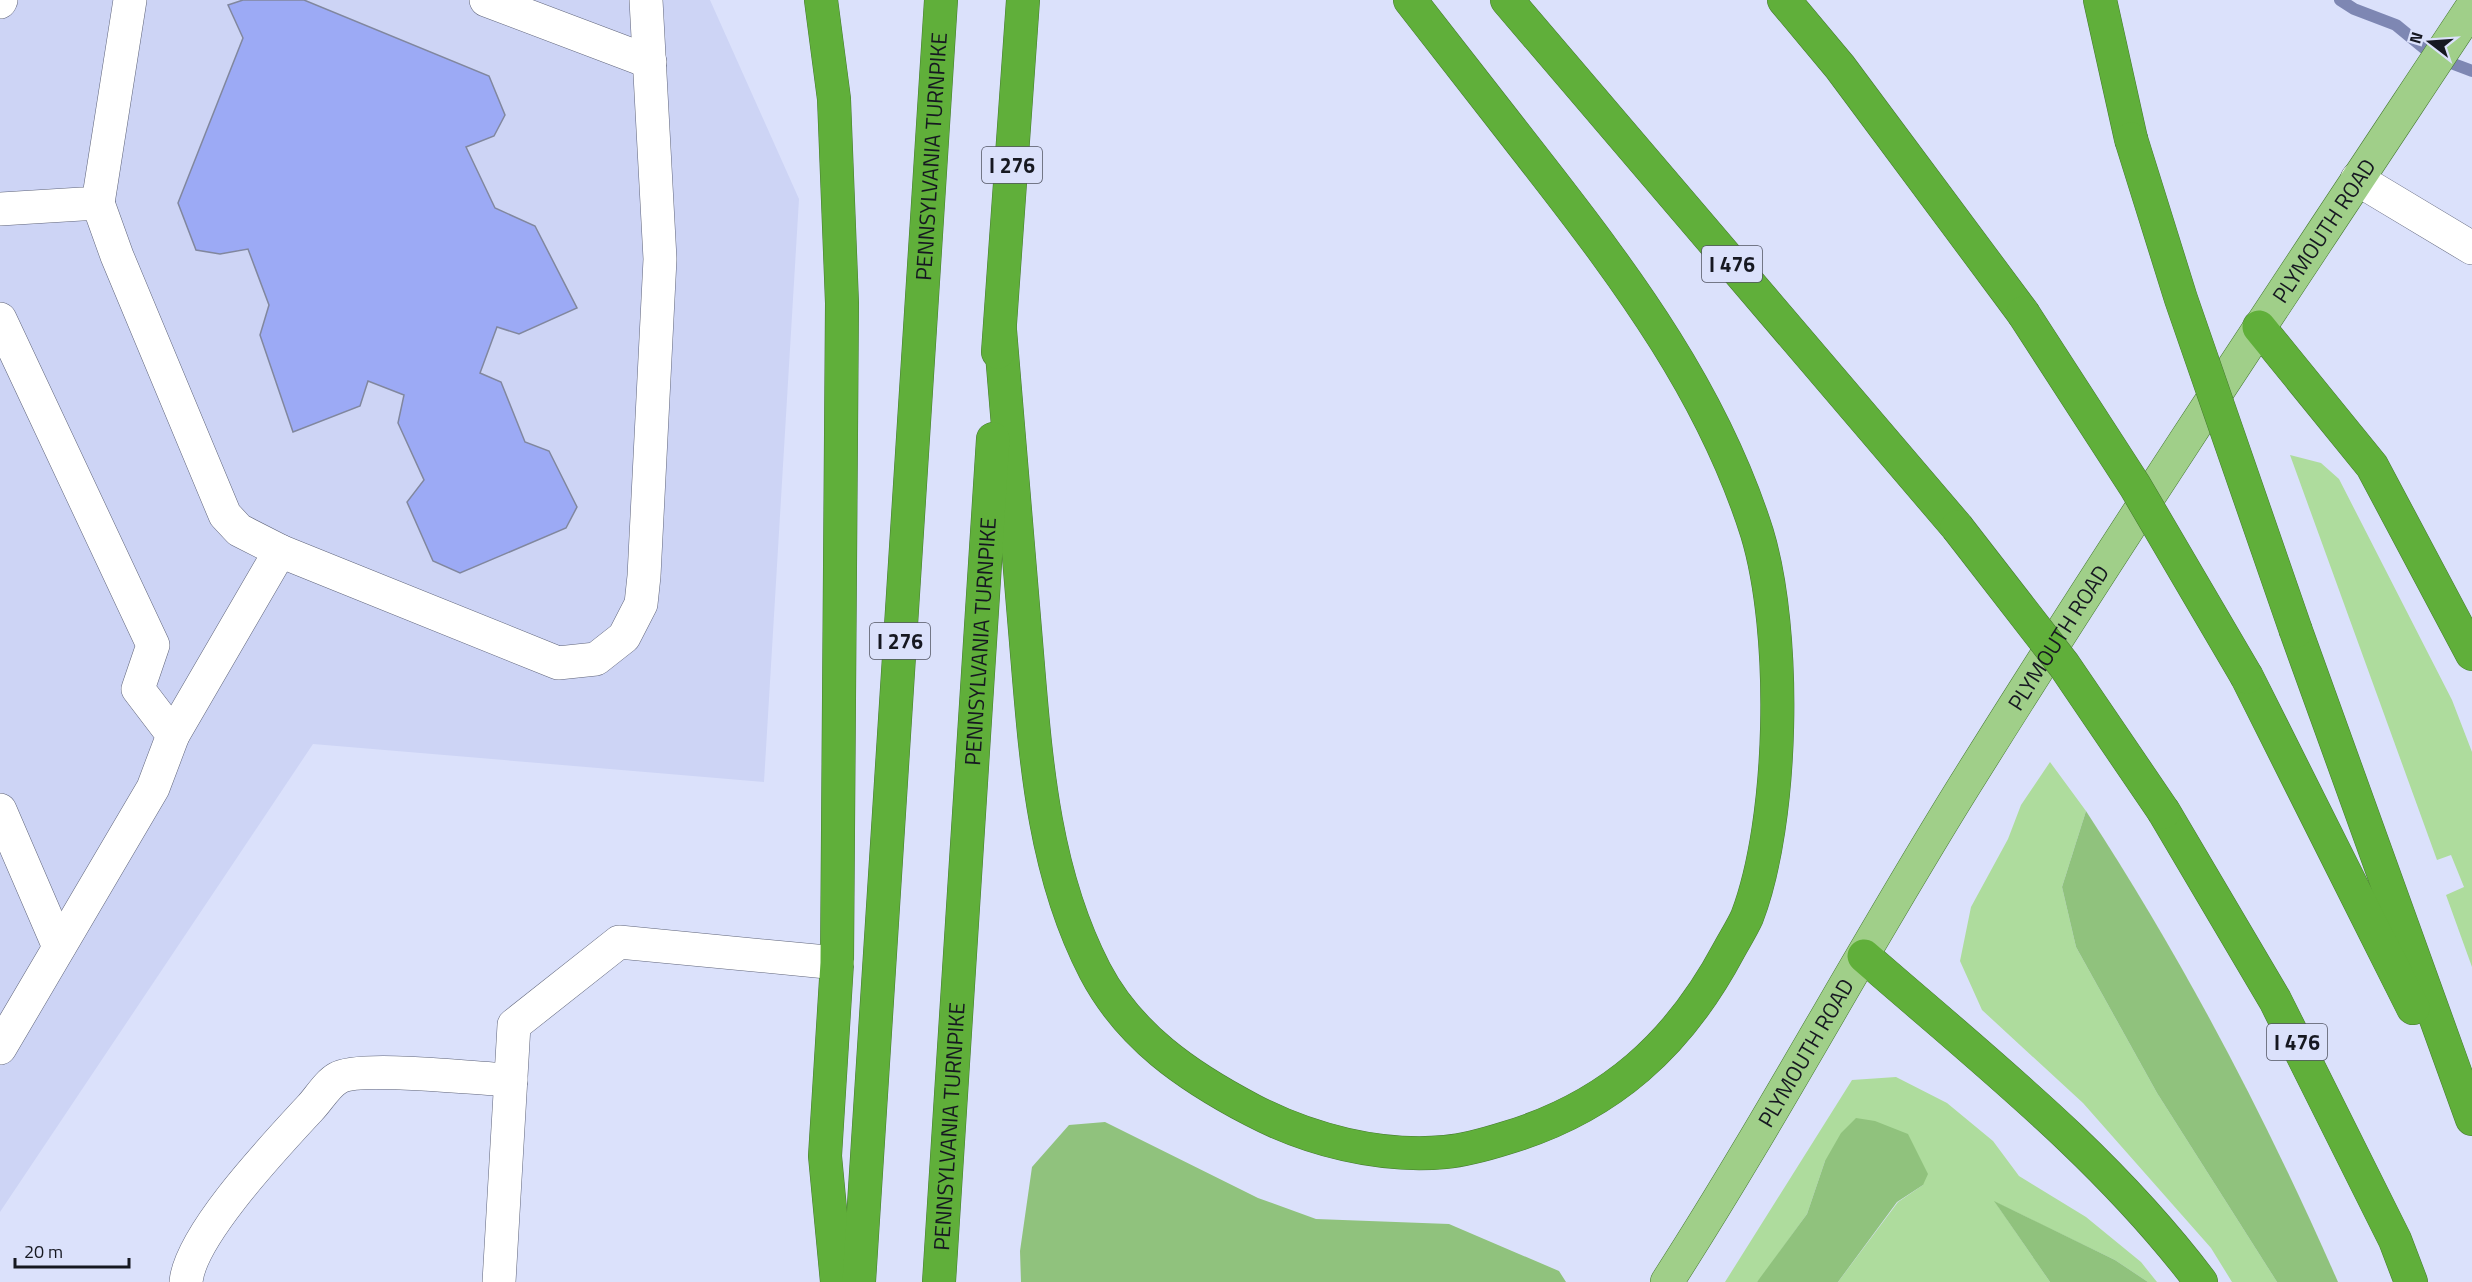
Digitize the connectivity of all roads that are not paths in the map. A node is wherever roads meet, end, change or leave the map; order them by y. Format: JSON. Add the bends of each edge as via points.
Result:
{"nodes":[{"id":1,"x":130,"y":0,"type":"edge"},
{"id":2,"x":486,"y":0,"type":"edge"},
{"id":3,"x":646,"y":0,"type":"edge"},
{"id":4,"x":821,"y":0,"type":"edge"},
{"id":5,"x":941,"y":0,"type":"edge"},
{"id":6,"x":1023,"y":0,"type":"edge"},
{"id":7,"x":1410,"y":0,"type":"edge"},
{"id":8,"x":1507,"y":0,"type":"edge"},
{"id":9,"x":1784,"y":0,"type":"edge"},
{"id":10,"x":2100,"y":0,"type":"edge"},
{"id":11,"x":2464,"y":20,"type":"edge"},
{"id":12,"x":650,"y":62,"type":"junction"},
{"id":13,"x":2357,"y":179,"type":"junction"},
{"id":14,"x":98,"y":202,"type":"junction"},
{"id":15,"x":0,"y":209,"type":"edge"},
{"id":16,"x":2472,"y":248,"type":"edge"},
{"id":17,"x":0,"y":319,"type":"edge"},
{"id":18,"x":2259,"y":327,"type":"junction"},
{"id":19,"x":1000,"y":330,"type":"junction"},
{"id":20,"x":280,"y":551,"type":"junction"},
{"id":21,"x":2472,"y":654,"type":"edge"},
{"id":22,"x":173,"y":735,"type":"junction"},
{"id":23,"x":0,"y":810,"type":"edge"},
{"id":24,"x":59,"y":947,"type":"junction"},
{"id":25,"x":1863,"y":956,"type":"junction"},
{"id":26,"x":837,"y":963,"type":"junction"},
{"id":27,"x":0,"y":1048,"type":"edge"},
{"id":28,"x":511,"y":1080,"type":"junction"},
{"id":29,"x":2472,"y":1119,"type":"edge"},
{"id":30,"x":2472,"y":1125,"type":"edge"},
{"id":31,"x":186,"y":1282,"type":"edge"},
{"id":32,"x":500,"y":1282,"type":"edge"},
{"id":33,"x":837,"y":1282,"type":"edge"},
{"id":34,"x":859,"y":1282,"type":"edge"},
{"id":35,"x":939,"y":1282,"type":"edge"},
{"id":36,"x":1668,"y":1282,"type":"edge"},
{"id":37,"x":2201,"y":1282,"type":"edge"},
{"id":38,"x":2411,"y":1282,"type":"edge"}],
"edges":[{"from":1,"to":14,"type":"lane"},
{"from":2,"to":12,"type":"lane"},
{"from":3,"to":12,"type":"lane"},
{"from":4,"to":26,"type":"highway","via":[[834,99],[842,303]]},
{"from":5,"to":34,"type":"highway","name":"PENNSYLVANIA TURNPIKE","number":"I 276"},
{"from":6,"to":19,"type":"highway","name":"PENNSYLVANIA TURNPIKE","number":"I 276"},
{"from":7,"to":19,"type":"highway","via":[[1620,269],[1655,322],[1692,384],[1759,539],[1776,650],[1768,838],[1746,919],[1710,987],[1681,1027],[1645,1063],[1579,1110],[1532,1130],[1446,1152],[1413,1152],[1367,1149],[1269,1119],[1207,1085],[1144,1038],[1097,976],[1064,897],[1048,840],[1036,757]]},
{"from":8,"to":38,"type":"highway","number":"I 476","bridge":true,"via":[[1957,527],[2064,665],[2164,812],[2275,1000],[2395,1240]]},
{"from":9,"to":30,"type":"highway","bridge":true,"via":[[1840,67],[2023,313],[2135,486],[2247,677]]},
{"from":10,"to":29,"type":"highway","bridge":true,"via":[[2131,139],[2181,299]]},
{"from":11,"to":13,"type":"main road","name":"PLYMOUTH ROAD"},
{"from":12,"to":20,"type":"lane","via":[[660,259],[641,604],[624,637],[596,660],[558,663]]},
{"from":13,"to":16,"type":"lane"},
{"from":13,"to":18,"type":"main road","name":"PLYMOUTH ROAD"},
{"from":14,"to":15,"type":"lane"},
{"from":14,"to":20,"type":"lane","via":[[225,515],[239,530]]},
{"from":17,"to":22,"type":"lane","via":[[153,645],[138,688]]},
{"from":18,"to":21,"type":"highway","via":[[2372,466]]},
{"from":18,"to":25,"type":"main road","name":"PLYMOUTH ROAD","via":[[1969,778]]},
{"from":19,"to":35,"type":"highway","name":"PENNSYLVANIA TURNPIKE","number":"I 276"},
{"from":20,"to":22,"type":"lane"},
{"from":22,"to":24,"type":"lane","via":[[153,788]]},
{"from":23,"to":24,"type":"lane"},
{"from":24,"to":27,"type":"lane"},
{"from":25,"to":36,"type":"main road","name":"PLYMOUTH ROAD"},
{"from":25,"to":37,"type":"highway","via":[[2070,1135],[2138,1206]]},
{"from":26,"to":28,"type":"lane","via":[[619,942],[514,1025]]},
{"from":26,"to":33,"type":"highway","via":[[825,1156]]},
{"from":28,"to":31,"type":"lane","via":[[362,1072],[338,1078],[267,1155],[206,1233],[188,1266]]},
{"from":28,"to":32,"type":"lane"}]}
